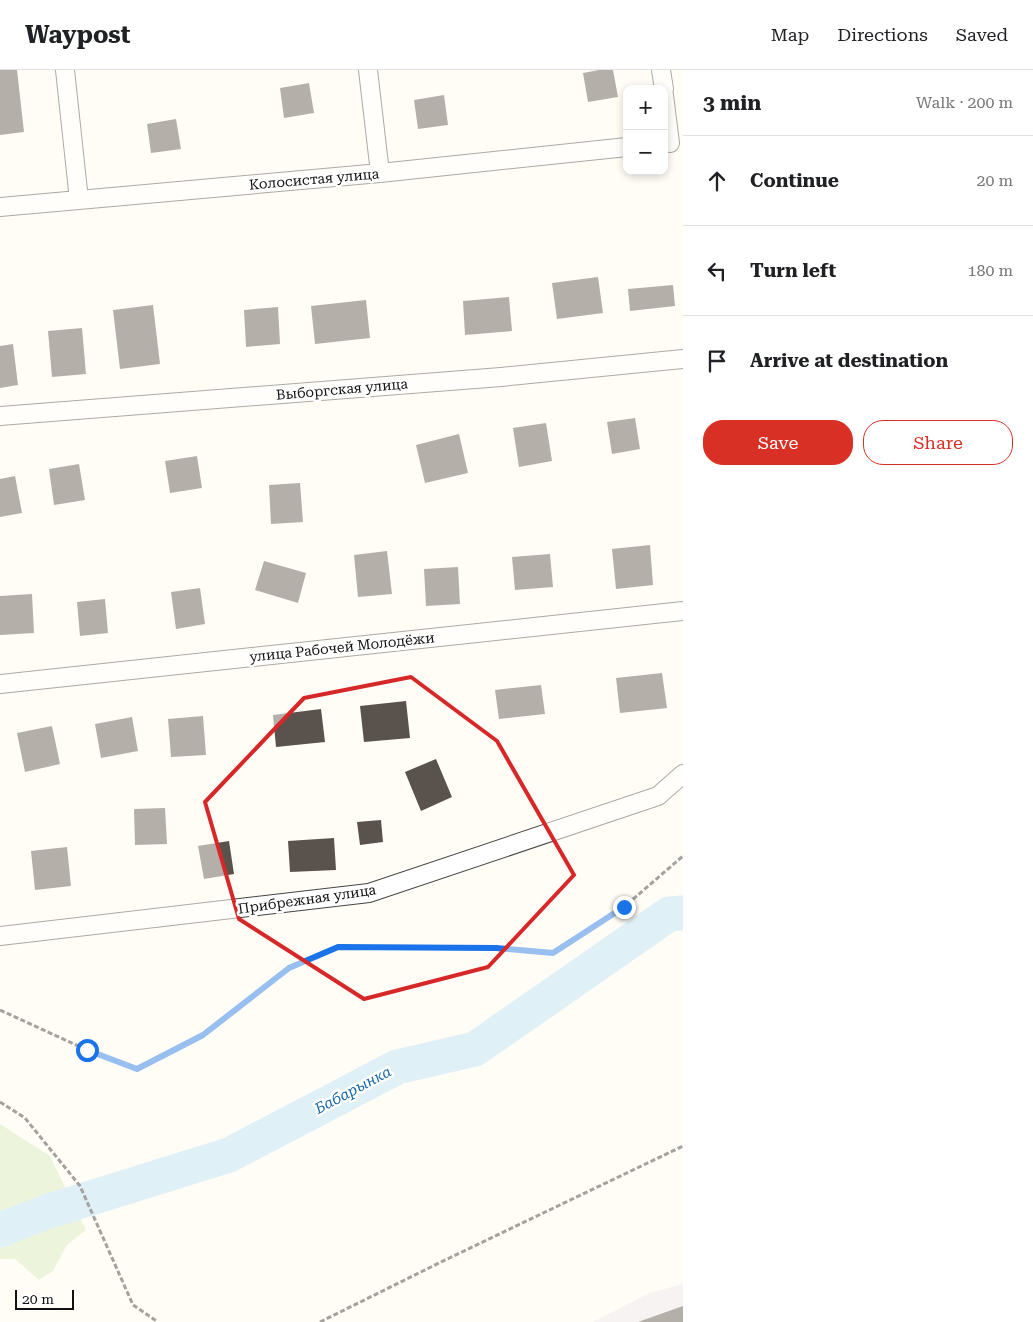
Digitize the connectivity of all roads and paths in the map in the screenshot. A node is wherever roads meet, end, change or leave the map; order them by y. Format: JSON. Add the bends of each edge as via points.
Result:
{"nodes":[{"id":1,"x":65,"y":70,"type":"edge"},
{"id":2,"x":368,"y":70,"type":"edge"},
{"id":3,"x":661,"y":70,"type":"edge"},
{"id":4,"x":663,"y":85,"type":"edge"},
{"id":5,"x":668,"y":119,"type":"edge"},
{"id":6,"x":672,"y":143,"type":"edge"},
{"id":7,"x":623,"y":147,"type":"edge"},
{"id":8,"x":380,"y":172,"type":"junction"},
{"id":9,"x":79,"y":200,"type":"junction"},
{"id":10,"x":0,"y":207,"type":"edge"},
{"id":11,"x":683,"y":359,"type":"edge"},
{"id":12,"x":0,"y":416,"type":"edge"},
{"id":13,"x":683,"y":611,"type":"edge"},
{"id":14,"x":0,"y":684,"type":"edge"},
{"id":15,"x":683,"y":774,"type":"edge"},
{"id":16,"x":683,"y":856,"type":"edge"},
{"id":17,"x":0,"y":936,"type":"edge"},
{"id":18,"x":0,"y":1010,"type":"edge"},
{"id":19,"x":0,"y":1102,"type":"edge"},
{"id":20,"x":683,"y":1146,"type":"edge"},
{"id":21,"x":158,"y":1322,"type":"edge"},
{"id":22,"x":320,"y":1322,"type":"edge"}],
"edges":[{"from":1,"to":9,"type":"street"},
{"from":2,"to":8,"type":"street"},
{"from":3,"to":4,"type":"street"},
{"from":5,"to":6,"type":"street"},
{"from":7,"to":8,"type":"street","name":"Колосистая улица"},
{"from":8,"to":9,"type":"street","name":"Колосистая улица"},
{"from":9,"to":10,"type":"street","name":"Колосистая улица"},
{"from":11,"to":12,"type":"street","name":"Выборгская улица"},
{"from":13,"to":14,"type":"street","name":"улица Рабочей Молодёжи"},
{"from":15,"to":17,"type":"street","name":"Прибрежная улица","via":[[658,796],[369,893]]},
{"from":16,"to":18,"type":"path","via":[[624,907],[553,953],[496,948],[338,947],[289,968],[203,1035],[137,1069]]},
{"from":19,"to":21,"type":"path","via":[[25,1118],[80,1186],[133,1305]]},
{"from":20,"to":22,"type":"path"}]}
